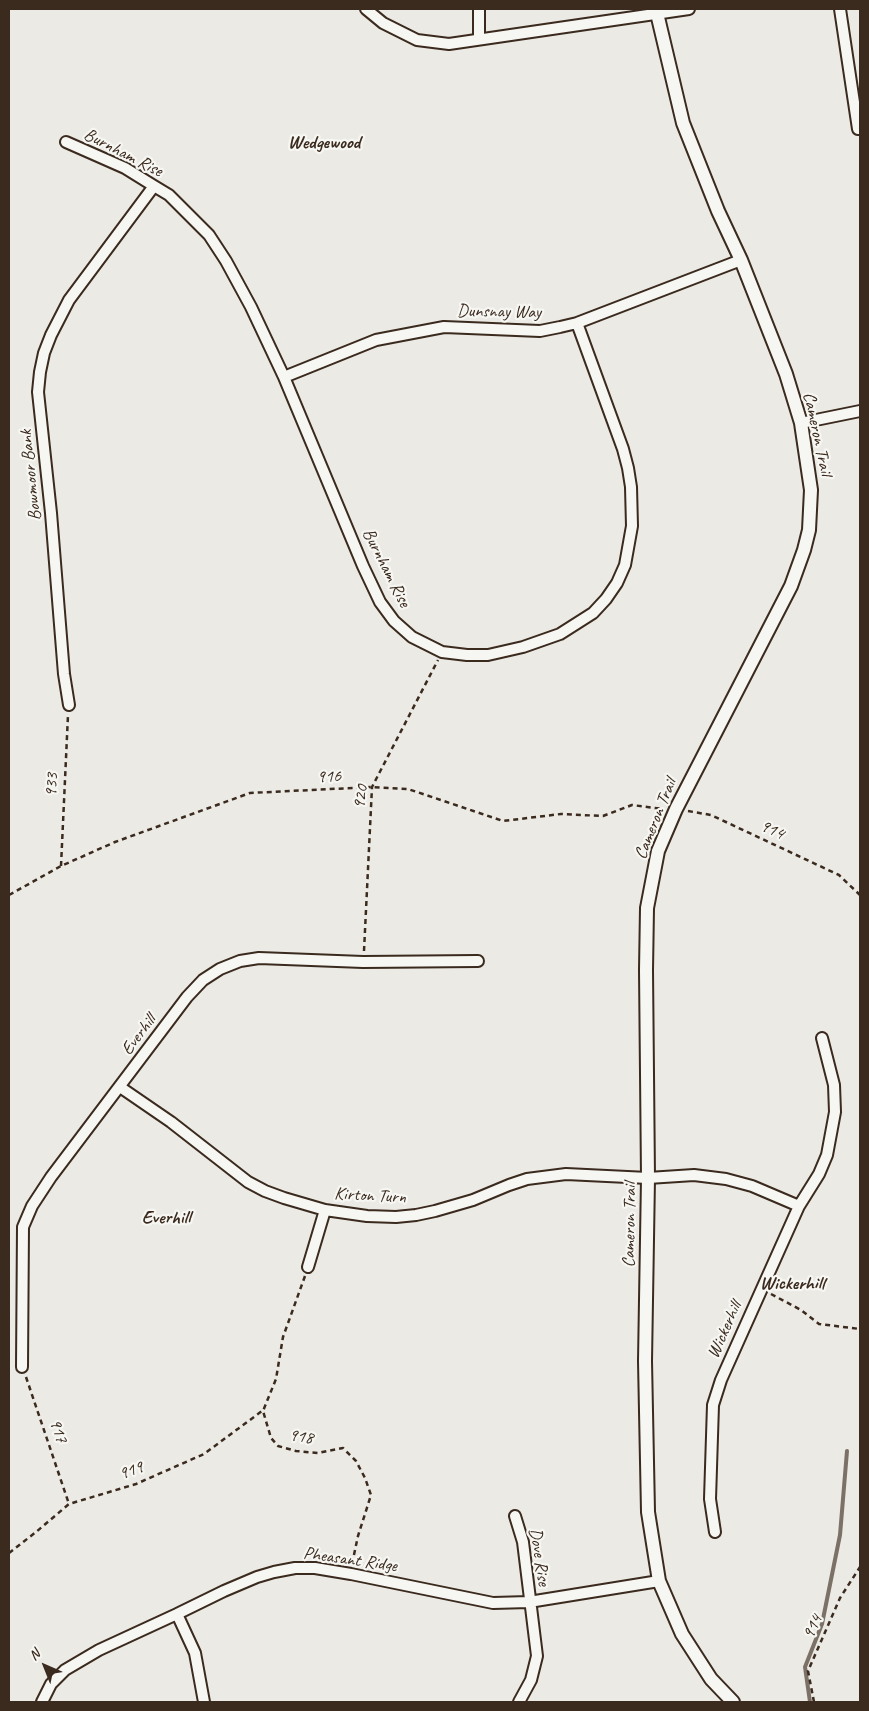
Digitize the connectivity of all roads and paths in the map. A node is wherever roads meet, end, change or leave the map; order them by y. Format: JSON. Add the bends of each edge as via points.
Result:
{"nodes":[{"id":1,"x":366,"y":9,"type":"edge"},
{"id":2,"x":479,"y":9,"type":"edge"},
{"id":3,"x":689,"y":9,"type":"edge"},
{"id":4,"x":840,"y":9,"type":"edge"},
{"id":5,"x":656,"y":11,"type":"edge"},
{"id":6,"x":479,"y":39,"type":"junction"},
{"id":7,"x":858,"y":129,"type":"dead end"},
{"id":8,"x":66,"y":142,"type":"dead end"},
{"id":9,"x":154,"y":186,"type":"junction"},
{"id":10,"x":741,"y":260,"type":"junction"},
{"id":11,"x":576,"y":323,"type":"junction"},
{"id":12,"x":284,"y":377,"type":"junction"},
{"id":13,"x":860,"y":411,"type":"edge"},
{"id":14,"x":801,"y":424,"type":"junction"},
{"id":15,"x":442,"y":652,"type":"junction"},
{"id":16,"x":69,"y":705,"type":"joint"},
{"id":17,"x":372,"y":788,"type":"junction"},
{"id":18,"x":670,"y":809,"type":"junction"},
{"id":19,"x":61,"y":866,"type":"junction"},
{"id":20,"x":9,"y":895,"type":"edge"},
{"id":21,"x":860,"y":895,"type":"edge"},
{"id":22,"x":478,"y":961,"type":"dead end"},
{"id":23,"x":363,"y":962,"type":"junction"},
{"id":24,"x":822,"y":1038,"type":"dead end"},
{"id":25,"x":120,"y":1087,"type":"junction"},
{"id":26,"x":648,"y":1178,"type":"junction"},
{"id":27,"x":799,"y":1206,"type":"junction"},
{"id":28,"x":325,"y":1210,"type":"junction"},
{"id":29,"x":308,"y":1267,"type":"joint"},
{"id":30,"x":761,"y":1290,"type":"junction"},
{"id":31,"x":860,"y":1329,"type":"edge"},
{"id":32,"x":22,"y":1366,"type":"joint"},
{"id":33,"x":263,"y":1411,"type":"junction"},
{"id":34,"x":70,"y":1504,"type":"junction"},
{"id":35,"x":514,"y":1516,"type":"dead end"},
{"id":36,"x":715,"y":1532,"type":"dead end"},
{"id":37,"x":9,"y":1553,"type":"edge"},
{"id":38,"x":860,"y":1567,"type":"edge"},
{"id":39,"x":351,"y":1574,"type":"junction"},
{"id":40,"x":659,"y":1581,"type":"junction"},
{"id":41,"x":529,"y":1602,"type":"junction"},
{"id":42,"x":177,"y":1614,"type":"junction"},
{"id":43,"x":42,"y":1702,"type":"edge"},
{"id":44,"x":204,"y":1702,"type":"edge"},
{"id":45,"x":518,"y":1702,"type":"edge"},
{"id":46,"x":733,"y":1702,"type":"edge"},
{"id":47,"x":814,"y":1702,"type":"edge"}],
"edges":[{"from":1,"to":6,"type":"street","via":[[383,23],[417,40],[449,44]]},
{"from":2,"to":6,"type":"street"},
{"from":3,"to":5,"type":"street"},
{"from":4,"to":7,"type":"street"},
{"from":5,"to":6,"type":"street"},
{"from":5,"to":10,"type":"street","name":"Cameron Trail","via":[[683,123]]},
{"from":8,"to":9,"type":"street","name":"Burnham Rise","via":[[125,168]]},
{"from":9,"to":12,"type":"street","name":"Burnham Rise","via":[[168,195],[209,235],[251,307]]},
{"from":9,"to":16,"type":"street","name":"Bowmoor Bank","via":[[69,300],[51,335],[40,372],[38,392]]},
{"from":10,"to":11,"type":"street","name":"Dunsnay Way"},
{"from":10,"to":14,"type":"street","name":"Cameron Trail","via":[[786,374]]},
{"from":11,"to":12,"type":"street","name":"Dunsnay Way","via":[[540,331],[444,327],[376,340]]},
{"from":11,"to":15,"type":"street","name":"Burnham Rise","via":[[628,468],[632,517],[625,565],[617,583],[593,613],[560,634],[488,655]]},
{"from":12,"to":15,"type":"street","name":"Burnham Rise","via":[[380,602],[412,637]]},
{"from":13,"to":14,"type":"street"},
{"from":14,"to":18,"type":"street","name":"Cameron Trail","via":[[811,490],[809,530],[804,550],[781,607]]},
{"from":15,"to":17,"type":"path","name":"920"},
{"from":16,"to":19,"type":"path","name":"933"},
{"from":17,"to":18,"type":"path","name":"916","via":[[408,789],[504,820],[561,814],[603,816],[632,805]]},
{"from":17,"to":19,"type":"path","name":"916","via":[[250,793],[115,842]]},
{"from":17,"to":23,"type":"path","name":"920"},
{"from":18,"to":21,"type":"path","name":"914","via":[[711,815],[839,875]]},
{"from":18,"to":26,"type":"street","name":"Cameron Trail","via":[[647,908]]},
{"from":19,"to":20,"type":"path","name":"916"},
{"from":22,"to":23,"type":"street","name":"Everhill"},
{"from":23,"to":25,"type":"street","name":"Everhill","via":[[259,958],[220,969],[203,980],[188,997]]},
{"from":24,"to":27,"type":"street","name":"Wickerhill","via":[[834,1085],[834,1112],[819,1174]]},
{"from":25,"to":28,"type":"street","name":"Kirton Turn","via":[[248,1182],[284,1198]]},
{"from":25,"to":32,"type":"street","name":"Everhill","via":[[40,1192],[23,1227]]},
{"from":26,"to":27,"type":"street","name":"Kirton Turn","via":[[694,1176],[726,1179]]},
{"from":26,"to":28,"type":"street","name":"Kirton Turn","via":[[547,1176],[508,1185],[435,1211],[396,1217]]},
{"from":26,"to":40,"type":"street","name":"Cameron Trail","via":[[645,1361],[648,1503]]},
{"from":27,"to":30,"type":"street","name":"Wickerhill"},
{"from":28,"to":29,"type":"street"},
{"from":29,"to":33,"type":"path","via":[[283,1337],[276,1380]]},
{"from":30,"to":31,"type":"path","via":[[819,1324]]},
{"from":30,"to":36,"type":"street","name":"Wickerhill","via":[[713,1405],[710,1499]]},
{"from":32,"to":34,"type":"path","name":"917"},
{"from":33,"to":34,"type":"path","name":"919","via":[[204,1454],[136,1484]]},
{"from":33,"to":39,"type":"path","name":"918","via":[[271,1438],[278,1446],[318,1453],[343,1448],[356,1461],[371,1495],[358,1536]]},
{"from":34,"to":37,"type":"path","name":"919"},
{"from":35,"to":41,"type":"street","name":"Dove Rise","via":[[523,1542]]},
{"from":38,"to":47,"type":"path","name":"914","via":[[840,1598],[808,1670]]},
{"from":39,"to":41,"type":"street","name":"Pheasant Ridge","via":[[493,1603]]},
{"from":39,"to":42,"type":"street","name":"Pheasant Ridge","via":[[315,1568],[274,1572],[230,1588]]},
{"from":40,"to":41,"type":"street","name":"Pheasant Ridge"},
{"from":40,"to":46,"type":"street","name":"Cameron Trail","via":[[682,1634],[711,1679]]},
{"from":41,"to":45,"type":"street","name":"Dove Rise","via":[[537,1656],[531,1680]]},
{"from":42,"to":43,"type":"street","name":"Pheasant Ridge","via":[[115,1642],[65,1670],[51,1684]]},
{"from":42,"to":44,"type":"street","via":[[195,1653]]}]}
